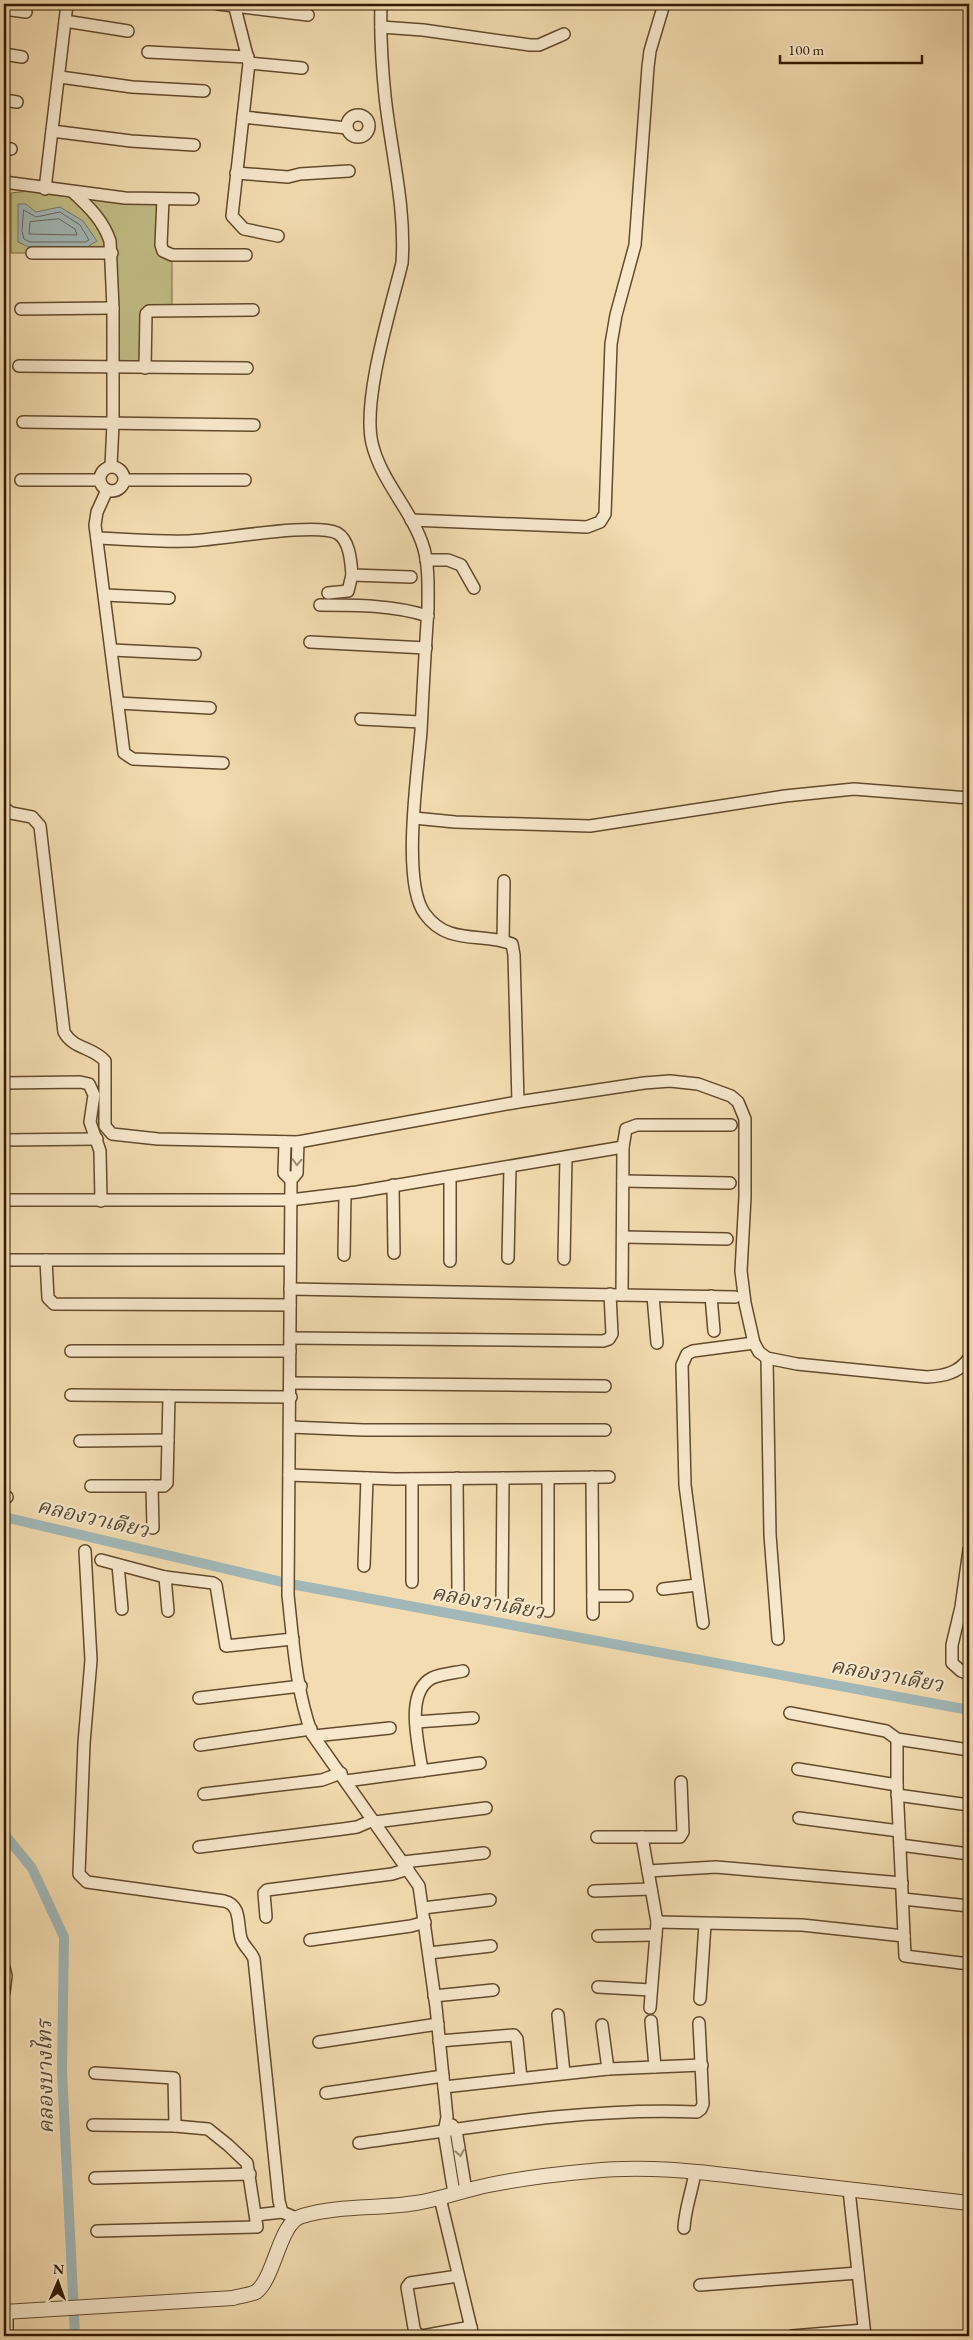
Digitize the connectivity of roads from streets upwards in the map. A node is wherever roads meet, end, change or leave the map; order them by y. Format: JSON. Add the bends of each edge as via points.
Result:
{"nodes":[{"id":1,"x":66,"y":4,"type":"edge"},
{"id":2,"x":218,"y":4,"type":"edge"},
{"id":3,"x":381,"y":4,"type":"edge"},
{"id":4,"x":664,"y":4,"type":"edge"},
{"id":5,"x":234,"y":5,"type":"edge"},
{"id":6,"x":4,"y":9,"type":"edge"},
{"id":7,"x":26,"y":12,"type":"dead end"},
{"id":8,"x":308,"y":15,"type":"dead end"},
{"id":9,"x":65,"y":21,"type":"junction"},
{"id":10,"x":381,"y":27,"type":"junction"},
{"id":11,"x":128,"y":31,"type":"dead end"},
{"id":12,"x":564,"y":34,"type":"dead end"},
{"id":13,"x":148,"y":52,"type":"dead end"},
{"id":14,"x":4,"y":54,"type":"edge"},
{"id":15,"x":22,"y":57,"type":"dead end"},
{"id":16,"x":249,"y":60,"type":"junction"},
{"id":17,"x":302,"y":68,"type":"dead end"},
{"id":18,"x":60,"y":77,"type":"junction"},
{"id":19,"x":204,"y":91,"type":"dead end"},
{"id":20,"x":4,"y":100,"type":"edge"},
{"id":21,"x":17,"y":102,"type":"dead end"},
{"id":22,"x":243,"y":116,"type":"junction"},
{"id":23,"x":389,"y":124,"type":"junction"},
{"id":24,"x":52,"y":131,"type":"junction"},
{"id":25,"x":194,"y":146,"type":"dead end"},
{"id":26,"x":349,"y":171,"type":"dead end"},
{"id":27,"x":236,"y":172,"type":"junction"},
{"id":28,"x":4,"y":182,"type":"edge"},
{"id":29,"x":45,"y":189,"type":"junction"},
{"id":30,"x":74,"y":192,"type":"junction"},
{"id":31,"x":163,"y":199,"type":"junction"},
{"id":32,"x":193,"y":199,"type":"dead end"},
{"id":33,"x":278,"y":236,"type":"dead end"},
{"id":34,"x":32,"y":253,"type":"dead end"},
{"id":35,"x":112,"y":253,"type":"junction"},
{"id":36,"x":246,"y":255,"type":"dead end"},
{"id":37,"x":113,"y":308,"type":"junction"},
{"id":38,"x":21,"y":309,"type":"dead end"},
{"id":39,"x":253,"y":310,"type":"dead end"},
{"id":40,"x":19,"y":366,"type":"dead end"},
{"id":41,"x":112,"y":366,"type":"junction"},
{"id":42,"x":145,"y":368,"type":"junction"},
{"id":43,"x":247,"y":368,"type":"dead end"},
{"id":44,"x":23,"y":422,"type":"dead end"},
{"id":45,"x":113,"y":424,"type":"junction"},
{"id":46,"x":254,"y":425,"type":"dead end"},
{"id":47,"x":111,"y":466,"type":"junction"},
{"id":48,"x":21,"y":480,"type":"dead end"},
{"id":49,"x":100,"y":480,"type":"junction"},
{"id":50,"x":125,"y":480,"type":"junction"},
{"id":51,"x":245,"y":480,"type":"dead end"},
{"id":52,"x":106,"y":490,"type":"junction"},
{"id":53,"x":411,"y":520,"type":"junction"},
{"id":54,"x":97,"y":538,"type":"junction"},
{"id":55,"x":426,"y":560,"type":"junction"},
{"id":56,"x":352,"y":575,"type":"junction"},
{"id":57,"x":411,"y":577,"type":"dead end"},
{"id":58,"x":474,"y":588,"type":"dead end"},
{"id":59,"x":328,"y":593,"type":"dead end"},
{"id":60,"x":106,"y":595,"type":"junction"},
{"id":61,"x":169,"y":598,"type":"dead end"},
{"id":62,"x":320,"y":605,"type":"dead end"},
{"id":63,"x":428,"y":616,"type":"junction"},
{"id":64,"x":310,"y":642,"type":"dead end"},
{"id":65,"x":426,"y":648,"type":"junction"},
{"id":66,"x":112,"y":650,"type":"junction"},
{"id":67,"x":195,"y":654,"type":"dead end"},
{"id":68,"x":118,"y":702,"type":"junction"},
{"id":69,"x":210,"y":708,"type":"dead end"},
{"id":70,"x":361,"y":719,"type":"dead end"},
{"id":71,"x":421,"y":722,"type":"junction"},
{"id":72,"x":223,"y":763,"type":"dead end"},
{"id":73,"x":969,"y":798,"type":"edge"},
{"id":74,"x":4,"y":808,"type":"edge"},
{"id":75,"x":414,"y":818,"type":"junction"},
{"id":76,"x":504,"y":880,"type":"dead end"},
{"id":77,"x":503,"y":941,"type":"junction"},
{"id":78,"x":4,"y":1083,"type":"edge"},
{"id":79,"x":518,"y":1102,"type":"junction"},
{"id":80,"x":731,"y":1125,"type":"dead end"},
{"id":81,"x":97,"y":1139,"type":"junction"},
{"id":82,"x":4,"y":1140,"type":"edge"},
{"id":83,"x":284,"y":1142,"type":"junction"},
{"id":84,"x":298,"y":1142,"type":"junction"},
{"id":85,"x":623,"y":1147,"type":"junction"},
{"id":86,"x":566,"y":1157,"type":"junction"},
{"id":87,"x":510,"y":1167,"type":"junction"},
{"id":88,"x":450,"y":1177,"type":"junction"},
{"id":89,"x":291,"y":1180,"type":"junction"},
{"id":90,"x":623,"y":1181,"type":"junction"},
{"id":91,"x":730,"y":1183,"type":"dead end"},
{"id":92,"x":393,"y":1186,"type":"junction"},
{"id":93,"x":345,"y":1194,"type":"junction"},
{"id":94,"x":4,"y":1200,"type":"edge"},
{"id":95,"x":101,"y":1200,"type":"junction"},
{"id":96,"x":290,"y":1200,"type":"junction"},
{"id":97,"x":623,"y":1237,"type":"junction"},
{"id":98,"x":727,"y":1239,"type":"dead end"},
{"id":99,"x":394,"y":1254,"type":"dead end"},
{"id":100,"x":344,"y":1255,"type":"dead end"},
{"id":101,"x":508,"y":1258,"type":"dead end"},
{"id":102,"x":564,"y":1259,"type":"dead end"},
{"id":103,"x":4,"y":1260,"type":"edge"},
{"id":104,"x":46,"y":1260,"type":"junction"},
{"id":105,"x":290,"y":1260,"type":"junction"},
{"id":106,"x":450,"y":1261,"type":"dead end"},
{"id":107,"x":290,"y":1289,"type":"junction"},
{"id":108,"x":610,"y":1294,"type":"junction"},
{"id":109,"x":622,"y":1295,"type":"junction"},
{"id":110,"x":653,"y":1296,"type":"junction"},
{"id":111,"x":711,"y":1296,"type":"junction"},
{"id":112,"x":735,"y":1296,"type":"dead end"},
{"id":113,"x":290,"y":1306,"type":"junction"},
{"id":114,"x":714,"y":1331,"type":"dead end"},
{"id":115,"x":290,"y":1338,"type":"junction"},
{"id":116,"x":657,"y":1343,"type":"dead end"},
{"id":117,"x":754,"y":1343,"type":"junction"},
{"id":118,"x":71,"y":1350,"type":"dead end"},
{"id":119,"x":290,"y":1351,"type":"junction"},
{"id":120,"x":767,"y":1358,"type":"junction"},
{"id":121,"x":968,"y":1362,"type":"edge"},
{"id":122,"x":290,"y":1383,"type":"junction"},
{"id":123,"x":605,"y":1386,"type":"dead end"},
{"id":124,"x":71,"y":1395,"type":"dead end"},
{"id":125,"x":168,"y":1396,"type":"junction"},
{"id":126,"x":291,"y":1397,"type":"junction"},
{"id":127,"x":290,"y":1427,"type":"junction"},
{"id":128,"x":605,"y":1430,"type":"dead end"},
{"id":129,"x":168,"y":1440,"type":"junction"},
{"id":130,"x":80,"y":1441,"type":"dead end"},
{"id":131,"x":290,"y":1475,"type":"junction"},
{"id":132,"x":592,"y":1477,"type":"junction"},
{"id":133,"x":609,"y":1477,"type":"dead end"},
{"id":134,"x":367,"y":1478,"type":"junction"},
{"id":135,"x":457,"y":1478,"type":"junction"},
{"id":136,"x":503,"y":1478,"type":"junction"},
{"id":137,"x":548,"y":1478,"type":"junction"},
{"id":138,"x":412,"y":1479,"type":"junction"},
{"id":139,"x":91,"y":1486,"type":"dead end"},
{"id":140,"x":152,"y":1486,"type":"junction"},
{"id":141,"x":153,"y":1528,"type":"dead end"},
{"id":142,"x":969,"y":1550,"type":"edge"},
{"id":143,"x":85,"y":1551,"type":"dead end"},
{"id":144,"x":101,"y":1560,"type":"dead end"},
{"id":145,"x":118,"y":1565,"type":"junction"},
{"id":146,"x":364,"y":1566,"type":"dead end"},
{"id":147,"x":165,"y":1577,"type":"junction"},
{"id":148,"x":412,"y":1582,"type":"dead end"},
{"id":149,"x":697,"y":1585,"type":"junction"},
{"id":150,"x":664,"y":1589,"type":"dead end"},
{"id":151,"x":458,"y":1590,"type":"dead end"},
{"id":152,"x":593,"y":1596,"type":"junction"},
{"id":153,"x":628,"y":1596,"type":"dead end"},
{"id":154,"x":502,"y":1602,"type":"dead end"},
{"id":155,"x":122,"y":1609,"type":"dead end"},
{"id":156,"x":168,"y":1611,"type":"dead end"},
{"id":157,"x":548,"y":1611,"type":"dead end"},
{"id":158,"x":593,"y":1614,"type":"dead end"},
{"id":159,"x":703,"y":1623,"type":"dead end"},
{"id":160,"x":293,"y":1639,"type":"junction"},
{"id":161,"x":778,"y":1639,"type":"dead end"},
{"id":162,"x":463,"y":1671,"type":"dead end"},
{"id":163,"x":969,"y":1674,"type":"edge"},
{"id":164,"x":301,"y":1686,"type":"junction"},
{"id":165,"x":199,"y":1698,"type":"dead end"},
{"id":166,"x":790,"y":1713,"type":"dead end"},
{"id":167,"x":473,"y":1718,"type":"dead end"},
{"id":168,"x":416,"y":1722,"type":"junction"},
{"id":169,"x":390,"y":1728,"type":"dead end"},
{"id":170,"x":312,"y":1733,"type":"junction"},
{"id":171,"x":898,"y":1739,"type":"junction"},
{"id":172,"x":200,"y":1744,"type":"dead end"},
{"id":173,"x":969,"y":1750,"type":"edge"},
{"id":174,"x":480,"y":1763,"type":"dead end"},
{"id":175,"x":798,"y":1769,"type":"dead end"},
{"id":176,"x":422,"y":1770,"type":"junction"},
{"id":177,"x":344,"y":1777,"type":"junction"},
{"id":178,"x":681,"y":1782,"type":"dead end"},
{"id":179,"x":897,"y":1790,"type":"junction"},
{"id":180,"x":204,"y":1794,"type":"dead end"},
{"id":181,"x":969,"y":1805,"type":"edge"},
{"id":182,"x":486,"y":1808,"type":"dead end"},
{"id":183,"x":799,"y":1818,"type":"dead end"},
{"id":184,"x":374,"y":1821,"type":"junction"},
{"id":185,"x":899,"y":1830,"type":"junction"},
{"id":186,"x":597,"y":1837,"type":"dead end"},
{"id":187,"x":642,"y":1837,"type":"junction"},
{"id":188,"x":900,"y":1845,"type":"junction"},
{"id":189,"x":199,"y":1847,"type":"dead end"},
{"id":190,"x":484,"y":1853,"type":"dead end"},
{"id":191,"x":969,"y":1854,"type":"edge"},
{"id":192,"x":406,"y":1865,"type":"junction"},
{"id":193,"x":648,"y":1871,"type":"junction"},
{"id":194,"x":902,"y":1883,"type":"junction"},
{"id":195,"x":651,"y":1889,"type":"junction"},
{"id":196,"x":594,"y":1891,"type":"dead end"},
{"id":197,"x":903,"y":1899,"type":"junction"},
{"id":198,"x":490,"y":1900,"type":"dead end"},
{"id":199,"x":969,"y":1906,"type":"edge"},
{"id":200,"x":423,"y":1908,"type":"junction"},
{"id":201,"x":266,"y":1917,"type":"dead end"},
{"id":202,"x":425,"y":1922,"type":"junction"},
{"id":203,"x":657,"y":1922,"type":"junction"},
{"id":204,"x":705,"y":1924,"type":"junction"},
{"id":205,"x":656,"y":1935,"type":"junction"},
{"id":206,"x":598,"y":1936,"type":"dead end"},
{"id":207,"x":904,"y":1936,"type":"junction"},
{"id":208,"x":310,"y":1940,"type":"dead end"},
{"id":209,"x":491,"y":1946,"type":"dead end"},
{"id":210,"x":429,"y":1953,"type":"junction"},
{"id":211,"x":969,"y":1964,"type":"edge"},
{"id":212,"x":4,"y":1968,"type":"edge"},
{"id":213,"x":598,"y":1987,"type":"dead end"},
{"id":214,"x":493,"y":1990,"type":"dead end"},
{"id":215,"x":651,"y":1990,"type":"junction"},
{"id":216,"x":4,"y":1992,"type":"edge"},
{"id":217,"x":434,"y":1996,"type":"junction"},
{"id":218,"x":700,"y":1999,"type":"dead end"},
{"id":219,"x":650,"y":2008,"type":"dead end"},
{"id":220,"x":558,"y":2015,"type":"dead end"},
{"id":221,"x":650,"y":2021,"type":"dead end"},
{"id":222,"x":700,"y":2023,"type":"dead end"},
{"id":223,"x":438,"y":2024,"type":"junction"},
{"id":224,"x":602,"y":2025,"type":"dead end"},
{"id":225,"x":439,"y":2041,"type":"junction"},
{"id":226,"x":319,"y":2042,"type":"dead end"},
{"id":227,"x":702,"y":2065,"type":"junction"},
{"id":228,"x":655,"y":2066,"type":"junction"},
{"id":229,"x":608,"y":2068,"type":"junction"},
{"id":230,"x":95,"y":2073,"type":"dead end"},
{"id":231,"x":564,"y":2073,"type":"junction"},
{"id":232,"x":521,"y":2078,"type":"junction"},
{"id":233,"x":443,"y":2082,"type":"junction"},
{"id":234,"x":326,"y":2093,"type":"dead end"},
{"id":235,"x":93,"y":2125,"type":"dead end"},
{"id":236,"x":175,"y":2126,"type":"junction"},
{"id":237,"x":450,"y":2131,"type":"junction"},
{"id":238,"x":359,"y":2143,"type":"dead end"},
{"id":239,"x":694,"y":2172,"type":"junction"},
{"id":240,"x":250,"y":2174,"type":"junction"},
{"id":241,"x":95,"y":2178,"type":"dead end"},
{"id":242,"x":849,"y":2190,"type":"junction"},
{"id":243,"x":460,"y":2192,"type":"junction"},
{"id":244,"x":440,"y":2198,"type":"junction"},
{"id":245,"x":969,"y":2203,"type":"edge"},
{"id":246,"x":282,"y":2212,"type":"junction"},
{"id":247,"x":256,"y":2215,"type":"junction"},
{"id":248,"x":296,"y":2218,"type":"junction"},
{"id":249,"x":684,"y":2228,"type":"dead end"},
{"id":250,"x":97,"y":2231,"type":"dead end"},
{"id":251,"x":858,"y":2273,"type":"junction"},
{"id":252,"x":458,"y":2276,"type":"junction"},
{"id":253,"x":700,"y":2285,"type":"dead end"},
{"id":254,"x":5,"y":2312,"type":"edge"},
{"id":255,"x":472,"y":2332,"type":"edge"},
{"id":256,"x":864,"y":2333,"type":"edge"},
{"id":257,"x":7,"y":2336,"type":"edge"},
{"id":258,"x":792,"y":2336,"type":"edge"}],
"edges":[{"from":1,"to":9,"type":"street"},
{"from":2,"to":5,"type":"street"},
{"from":3,"to":10,"type":"street"},
{"from":4,"to":53,"type":"street","via":[[648,67],[635,245],[613,329],[605,514],[600,522],[587,527]]},
{"from":5,"to":8,"type":"street"},
{"from":5,"to":16,"type":"street"},
{"from":6,"to":7,"type":"street"},
{"from":9,"to":11,"type":"street"},
{"from":9,"to":18,"type":"street"},
{"from":10,"to":12,"type":"street","via":[[538,45]]},
{"from":10,"to":23,"type":"street"},
{"from":13,"to":16,"type":"street"},
{"from":14,"to":15,"type":"street"},
{"from":16,"to":17,"type":"street"},
{"from":16,"to":22,"type":"street"},
{"from":18,"to":19,"type":"street","via":[[132,87]]},
{"from":18,"to":24,"type":"street"},
{"from":20,"to":21,"type":"street"},
{"from":22,"to":23,"type":"street","via":[[347,128],[354,137],[366,135],[370,125]]},
{"from":22,"to":27,"type":"street"},
{"from":23,"to":53,"type":"street","via":[[402,212],[403,248],[372,395],[372,441],[391,487]]},
{"from":24,"to":25,"type":"street"},
{"from":24,"to":29,"type":"street"},
{"from":26,"to":27,"type":"street","via":[[288,177]]},
{"from":27,"to":33,"type":"street","via":[[232,216],[244,229]]},
{"from":28,"to":29,"type":"street"},
{"from":29,"to":30,"type":"street"},
{"from":30,"to":31,"type":"street"},
{"from":30,"to":35,"type":"street","via":[[94,211],[107,231]]},
{"from":31,"to":32,"type":"street"},
{"from":31,"to":36,"type":"street","via":[[163,251],[172,255]]},
{"from":34,"to":35,"type":"street"},
{"from":35,"to":37,"type":"street"},
{"from":37,"to":38,"type":"street"},
{"from":37,"to":41,"type":"street"},
{"from":39,"to":42,"type":"street","via":[[148,311]]},
{"from":40,"to":41,"type":"street"},
{"from":41,"to":42,"type":"street"},
{"from":41,"to":45,"type":"street"},
{"from":42,"to":43,"type":"street"},
{"from":44,"to":45,"type":"street"},
{"from":45,"to":46,"type":"street"},
{"from":45,"to":47,"type":"street"},
{"from":47,"to":49,"type":"street","via":[[102,471]]},
{"from":47,"to":50,"type":"street","via":[[118,468]]},
{"from":48,"to":49,"type":"street"},
{"from":49,"to":52,"type":"street"},
{"from":50,"to":51,"type":"street"},
{"from":50,"to":52,"type":"street","via":[[118,490]]},
{"from":52,"to":54,"type":"street","via":[[97,512]]},
{"from":53,"to":55,"type":"street","via":[[424,547]]},
{"from":54,"to":56,"type":"street","via":[[187,541],[314,529],[338,533],[344,539]]},
{"from":54,"to":60,"type":"street"},
{"from":55,"to":58,"type":"street","via":[[448,560],[462,565]]},
{"from":55,"to":63,"type":"street"},
{"from":56,"to":57,"type":"street"},
{"from":56,"to":59,"type":"street","via":[[348,592]]},
{"from":60,"to":61,"type":"street"},
{"from":60,"to":66,"type":"street"},
{"from":62,"to":63,"type":"street","via":[[367,605]]},
{"from":63,"to":65,"type":"street"},
{"from":64,"to":65,"type":"street"},
{"from":65,"to":71,"type":"street"},
{"from":66,"to":67,"type":"street"},
{"from":66,"to":68,"type":"street"},
{"from":68,"to":69,"type":"street"},
{"from":68,"to":72,"type":"street","via":[[124,753],[128,757]]},
{"from":70,"to":71,"type":"street"},
{"from":71,"to":75,"type":"street"},
{"from":73,"to":75,"type":"street","via":[[854,789],[785,796],[590,826]]},
{"from":74,"to":83,"type":"street","via":[[11,813],[32,817],[40,826],[64,1032],[75,1045],[106,1061],[107,1131],[158,1139]]},
{"from":75,"to":77,"type":"street","via":[[412,855],[417,899],[425,915],[452,935]]},
{"from":76,"to":77,"type":"street"},
{"from":77,"to":79,"type":"street","via":[[512,944],[514,955]]},
{"from":78,"to":81,"type":"street","via":[[89,1084],[94,1095],[90,1122]]},
{"from":79,"to":84,"type":"street"},
{"from":79,"to":117,"type":"street","via":[[670,1081],[698,1084],[731,1096],[738,1102],[745,1118],[741,1271]]},
{"from":80,"to":85,"type":"street","via":[[630,1126],[623,1136]]},
{"from":81,"to":82,"type":"street"},
{"from":81,"to":95,"type":"street"},
{"from":83,"to":84,"type":"street"},
{"from":83,"to":89,"type":"street","via":[[284,1173]]},
{"from":84,"to":89,"type":"street","one_way":true,"via":[[296,1173]]},
{"from":85,"to":86,"type":"street"},
{"from":85,"to":90,"type":"street"},
{"from":86,"to":87,"type":"street"},
{"from":86,"to":102,"type":"street"},
{"from":87,"to":88,"type":"street"},
{"from":87,"to":101,"type":"street"},
{"from":88,"to":92,"type":"street"},
{"from":88,"to":106,"type":"street"},
{"from":89,"to":96,"type":"street"},
{"from":90,"to":91,"type":"street"},
{"from":90,"to":97,"type":"street"},
{"from":92,"to":93,"type":"street"},
{"from":92,"to":99,"type":"street"},
{"from":93,"to":96,"type":"street"},
{"from":93,"to":100,"type":"street"},
{"from":94,"to":95,"type":"street"},
{"from":95,"to":96,"type":"street"},
{"from":96,"to":105,"type":"street"},
{"from":97,"to":98,"type":"street"},
{"from":97,"to":109,"type":"street"},
{"from":103,"to":104,"type":"street"},
{"from":104,"to":105,"type":"street"},
{"from":104,"to":113,"type":"street","via":[[48,1298],[54,1304]]},
{"from":105,"to":107,"type":"street"},
{"from":107,"to":108,"type":"street"},
{"from":107,"to":113,"type":"street"},
{"from":108,"to":109,"type":"street"},
{"from":108,"to":115,"type":"street","via":[[612,1334],[603,1341]]},
{"from":109,"to":110,"type":"street"},
{"from":110,"to":111,"type":"street"},
{"from":110,"to":116,"type":"street"},
{"from":111,"to":112,"type":"street"},
{"from":111,"to":114,"type":"street"},
{"from":113,"to":115,"type":"street"},
{"from":115,"to":119,"type":"street"},
{"from":117,"to":120,"type":"street"},
{"from":117,"to":149,"type":"street","via":[[693,1351],[687,1354],[682,1365],[685,1485]]},
{"from":118,"to":119,"type":"street"},
{"from":119,"to":122,"type":"street"},
{"from":120,"to":121,"type":"street","via":[[927,1377],[946,1375]]},
{"from":120,"to":161,"type":"street","via":[[770,1535]]},
{"from":122,"to":123,"type":"street"},
{"from":122,"to":126,"type":"street"},
{"from":124,"to":125,"type":"street"},
{"from":125,"to":126,"type":"street"},
{"from":125,"to":129,"type":"street"},
{"from":126,"to":127,"type":"street"},
{"from":127,"to":128,"type":"street"},
{"from":127,"to":131,"type":"street"},
{"from":129,"to":130,"type":"street"},
{"from":129,"to":140,"type":"street","via":[[167,1483]]},
{"from":131,"to":134,"type":"street"},
{"from":131,"to":160,"type":"street","via":[[288,1595]]},
{"from":132,"to":133,"type":"street"},
{"from":132,"to":137,"type":"street"},
{"from":132,"to":152,"type":"street"},
{"from":134,"to":138,"type":"street"},
{"from":134,"to":146,"type":"street"},
{"from":135,"to":136,"type":"street"},
{"from":135,"to":138,"type":"street"},
{"from":135,"to":151,"type":"street"},
{"from":136,"to":137,"type":"street"},
{"from":136,"to":154,"type":"street"},
{"from":137,"to":157,"type":"street"},
{"from":138,"to":148,"type":"street"},
{"from":139,"to":140,"type":"street"},
{"from":140,"to":141,"type":"street"},
{"from":142,"to":163,"type":"street","via":[[952,1645],[952,1663],[961,1672]]},
{"from":143,"to":246,"type":"street","via":[[91,1660],[79,1874],[87,1882],[224,1901],[235,1908],[242,1941],[254,1959],[271,2136]]},
{"from":144,"to":145,"type":"street"},
{"from":145,"to":147,"type":"street"},
{"from":145,"to":155,"type":"street"},
{"from":147,"to":156,"type":"street"},
{"from":147,"to":160,"type":"street","via":[[216,1585],[226,1646]]},
{"from":149,"to":150,"type":"street"},
{"from":149,"to":159,"type":"street"},
{"from":152,"to":153,"type":"street"},
{"from":152,"to":158,"type":"street"},
{"from":160,"to":164,"type":"street"},
{"from":162,"to":168,"type":"street","via":[[439,1676],[423,1686],[415,1707]]},
{"from":164,"to":165,"type":"street"},
{"from":164,"to":170,"type":"street"},
{"from":166,"to":171,"type":"street","via":[[886,1731]]},
{"from":167,"to":168,"type":"street"},
{"from":168,"to":176,"type":"street"},
{"from":169,"to":170,"type":"street"},
{"from":170,"to":172,"type":"street"},
{"from":170,"to":177,"type":"street"},
{"from":171,"to":173,"type":"street"},
{"from":171,"to":179,"type":"street"},
{"from":174,"to":176,"type":"street"},
{"from":175,"to":179,"type":"street"},
{"from":176,"to":177,"type":"street"},
{"from":177,"to":180,"type":"street"},
{"from":177,"to":184,"type":"street"},
{"from":178,"to":187,"type":"street","via":[[682,1835]]},
{"from":179,"to":181,"type":"street"},
{"from":179,"to":185,"type":"street"},
{"from":182,"to":184,"type":"street"},
{"from":183,"to":185,"type":"street"},
{"from":184,"to":189,"type":"street","via":[[357,1827]]},
{"from":184,"to":192,"type":"street"},
{"from":185,"to":188,"type":"street"},
{"from":186,"to":187,"type":"street"},
{"from":187,"to":193,"type":"street"},
{"from":188,"to":191,"type":"street"},
{"from":188,"to":194,"type":"street"},
{"from":190,"to":192,"type":"street"},
{"from":192,"to":200,"type":"street","via":[[419,1886]]},
{"from":192,"to":201,"type":"street","via":[[392,1874],[272,1888],[264,1893]]},
{"from":193,"to":194,"type":"street","via":[[716,1867]]},
{"from":193,"to":195,"type":"street"},
{"from":194,"to":197,"type":"street"},
{"from":195,"to":196,"type":"street"},
{"from":195,"to":203,"type":"street"},
{"from":197,"to":199,"type":"street"},
{"from":197,"to":207,"type":"street"},
{"from":198,"to":200,"type":"street"},
{"from":200,"to":202,"type":"street"},
{"from":202,"to":208,"type":"street"},
{"from":202,"to":210,"type":"street"},
{"from":203,"to":204,"type":"street"},
{"from":203,"to":205,"type":"street"},
{"from":204,"to":207,"type":"street","via":[[802,1925]]},
{"from":204,"to":218,"type":"street"},
{"from":205,"to":206,"type":"street"},
{"from":205,"to":215,"type":"street"},
{"from":207,"to":211,"type":"street","via":[[905,1956]]},
{"from":209,"to":210,"type":"street"},
{"from":210,"to":217,"type":"street"},
{"from":212,"to":216,"type":"street"},
{"from":213,"to":215,"type":"street"},
{"from":214,"to":217,"type":"street"},
{"from":215,"to":219,"type":"street"},
{"from":217,"to":223,"type":"street"},
{"from":220,"to":231,"type":"street"},
{"from":221,"to":228,"type":"street"},
{"from":222,"to":227,"type":"street"},
{"from":223,"to":225,"type":"street"},
{"from":223,"to":226,"type":"street"},
{"from":224,"to":229,"type":"street"},
{"from":225,"to":232,"type":"street","via":[[514,2035]]},
{"from":225,"to":233,"type":"street"},
{"from":227,"to":228,"type":"street"},
{"from":227,"to":237,"type":"street","via":[[703,2104],[696,2112],[641,2110]]},
{"from":228,"to":229,"type":"street"},
{"from":229,"to":231,"type":"street"},
{"from":230,"to":236,"type":"street","via":[[174,2078]]},
{"from":231,"to":232,"type":"street"},
{"from":232,"to":233,"type":"street"},
{"from":233,"to":234,"type":"street"},
{"from":233,"to":237,"type":"street"},
{"from":235,"to":236,"type":"street"},
{"from":236,"to":240,"type":"street","via":[[208,2129],[247,2163]]},
{"from":237,"to":238,"type":"street"},
{"from":237,"to":243,"type":"street"},
{"from":239,"to":242,"type":"street"},
{"from":239,"to":243,"type":"street","via":[[651,2169],[591,2171],[533,2177]]},
{"from":239,"to":249,"type":"street"},
{"from":240,"to":241,"type":"street"},
{"from":240,"to":247,"type":"street"},
{"from":242,"to":245,"type":"street"},
{"from":242,"to":251,"type":"street"},
{"from":243,"to":244,"type":"street"},
{"from":244,"to":248,"type":"street","via":[[403,2205],[333,2209]]},
{"from":244,"to":252,"type":"street"},
{"from":246,"to":247,"type":"street"},
{"from":246,"to":248,"type":"street"},
{"from":247,"to":250,"type":"street","via":[[257,2227]]},
{"from":248,"to":254,"type":"street","via":[[256,2292],[198,2302]]},
{"from":251,"to":253,"type":"street"},
{"from":251,"to":256,"type":"street"},
{"from":252,"to":255,"type":"street"},
{"from":252,"to":255,"type":"street","via":[[407,2287],[414,2328],[422,2336]]},
{"from":254,"to":257,"type":"street"},
{"from":256,"to":258,"type":"street"}]}
